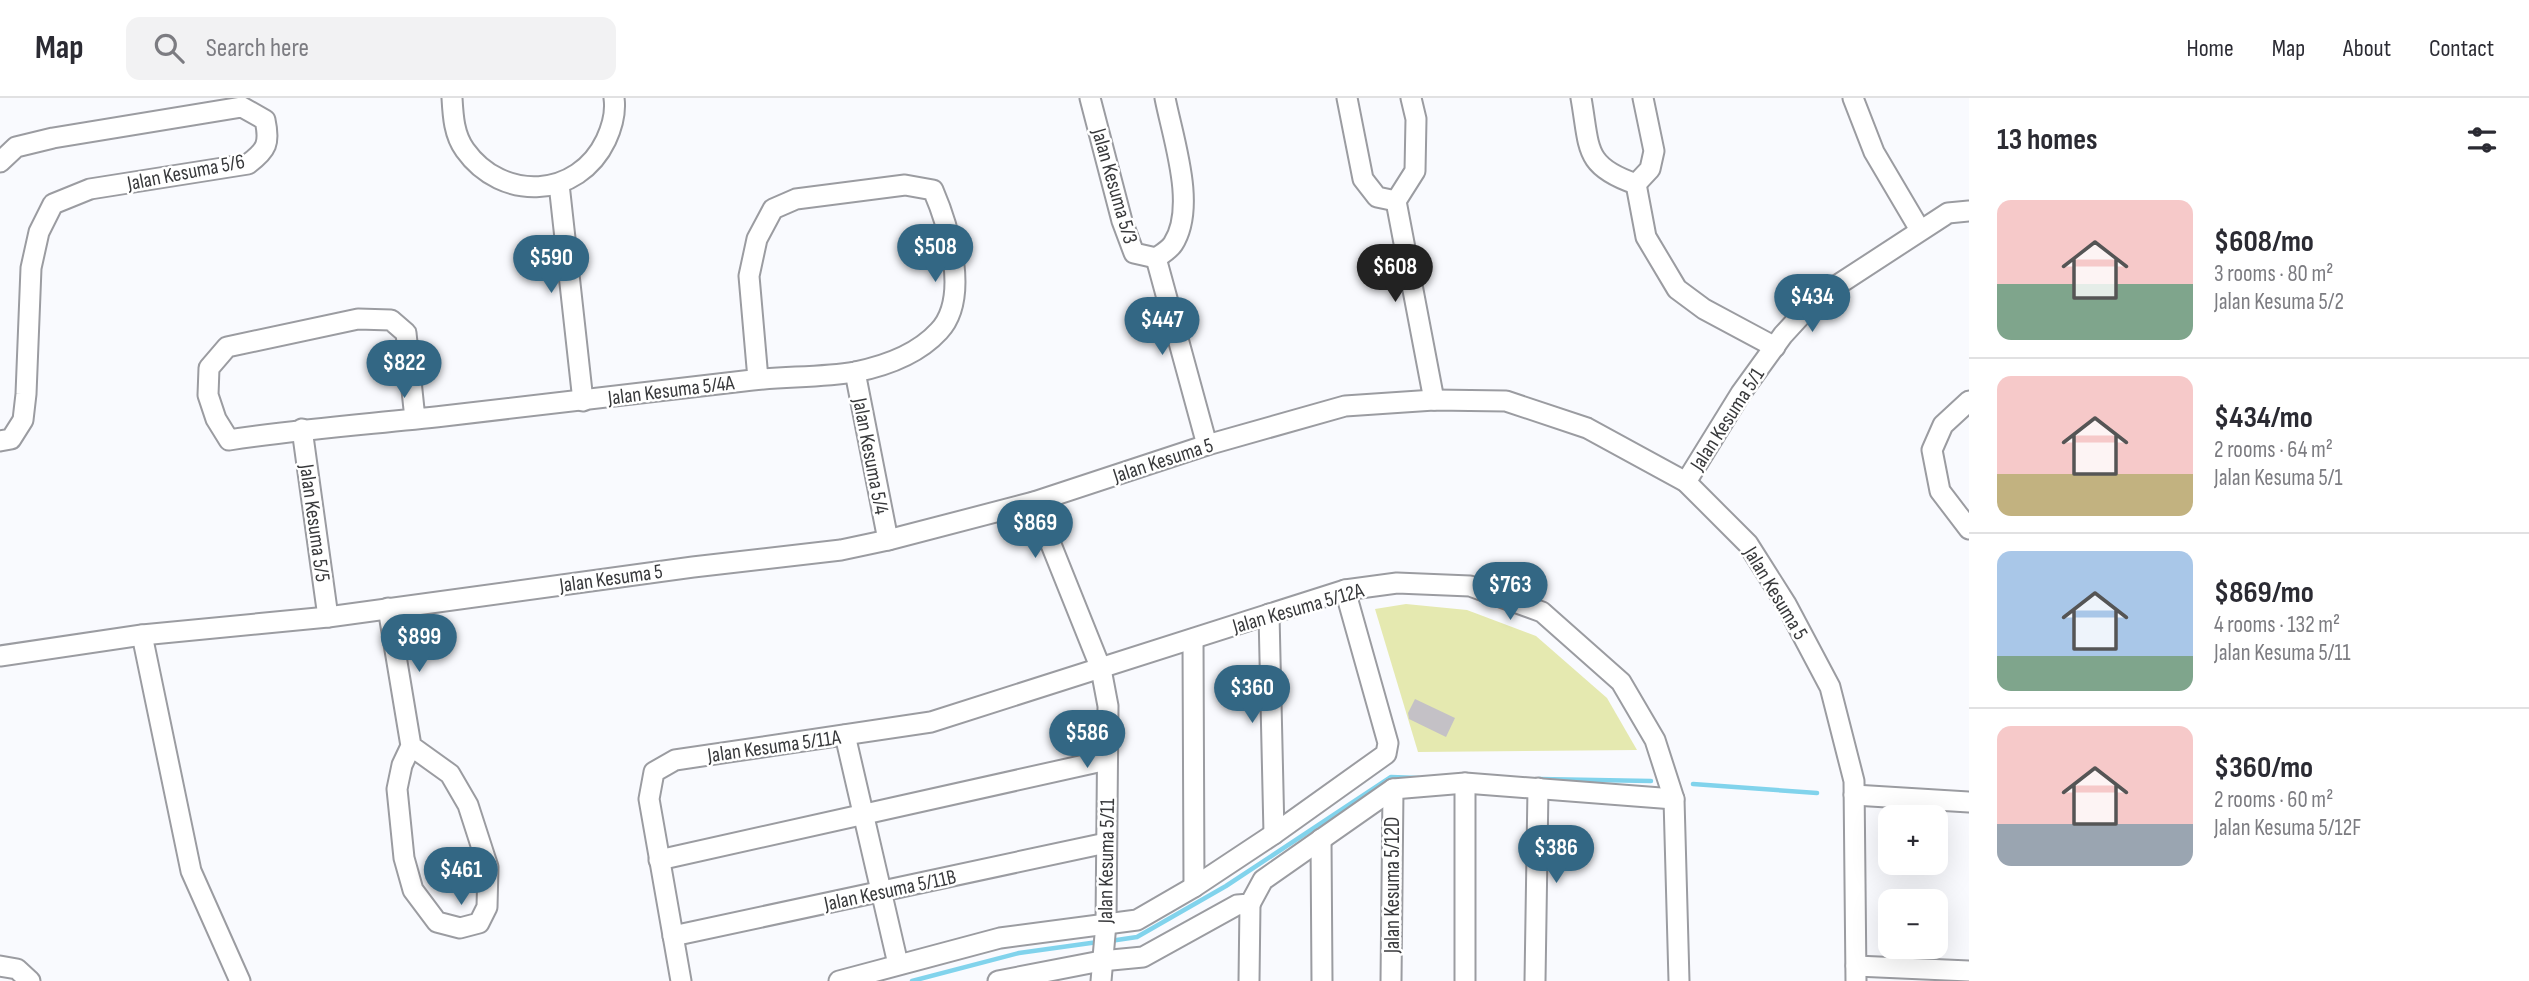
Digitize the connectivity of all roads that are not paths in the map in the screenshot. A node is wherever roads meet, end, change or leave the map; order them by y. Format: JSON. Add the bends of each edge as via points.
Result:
{"nodes":[{"id":1,"x":452,"y":98,"type":"edge"},
{"id":2,"x":614,"y":98,"type":"edge"},
{"id":3,"x":1090,"y":98,"type":"edge"},
{"id":4,"x":1164,"y":98,"type":"edge"},
{"id":5,"x":1347,"y":98,"type":"edge"},
{"id":6,"x":1411,"y":98,"type":"edge"},
{"id":7,"x":1581,"y":98,"type":"edge"},
{"id":8,"x":1643,"y":98,"type":"edge"},
{"id":9,"x":1853,"y":98,"type":"edge"},
{"id":10,"x":0,"y":162,"type":"edge"},
{"id":11,"x":559,"y":184,"type":"junction"},
{"id":12,"x":1636,"y":184,"type":"junction"},
{"id":13,"x":1396,"y":201,"type":"junction"},
{"id":14,"x":1969,"y":211,"type":"edge"},
{"id":15,"x":1920,"y":230,"type":"junction"},
{"id":16,"x":1156,"y":258,"type":"junction"},
{"id":17,"x":1775,"y":347,"type":"junction"},
{"id":18,"x":855,"y":372,"type":"junction"},
{"id":19,"x":758,"y":379,"type":"junction"},
{"id":20,"x":1434,"y":400,"type":"junction"},
{"id":21,"x":583,"y":401,"type":"junction"},
{"id":22,"x":1969,"y":401,"type":"edge"},
{"id":23,"x":415,"y":419,"type":"junction"},
{"id":24,"x":302,"y":429,"type":"junction"},
{"id":25,"x":0,"y":441,"type":"edge"},
{"id":26,"x":1207,"y":445,"type":"junction"},
{"id":27,"x":1686,"y":482,"type":"junction"},
{"id":28,"x":1034,"y":502,"type":"junction"},
{"id":29,"x":1969,"y":529,"type":"edge"},
{"id":30,"x":888,"y":540,"type":"junction"},
{"id":31,"x":1345,"y":590,"type":"junction"},
{"id":32,"x":388,"y":608,"type":"junction"},
{"id":33,"x":1269,"y":614,"type":"junction"},
{"id":34,"x":328,"y":617,"type":"junction"},
{"id":35,"x":142,"y":635,"type":"junction"},
{"id":36,"x":1194,"y":639,"type":"junction"},
{"id":37,"x":0,"y":656,"type":"edge"},
{"id":38,"x":1101,"y":669,"type":"junction"},
{"id":39,"x":845,"y":735,"type":"junction"},
{"id":40,"x":411,"y":746,"type":"junction"},
{"id":41,"x":1107,"y":760,"type":"junction"},
{"id":42,"x":1465,"y":783,"type":"junction"},
{"id":43,"x":1538,"y":788,"type":"junction"},
{"id":44,"x":1392,"y":789,"type":"junction"},
{"id":45,"x":1854,"y":795,"type":"junction"},
{"id":46,"x":1674,"y":799,"type":"junction"},
{"id":47,"x":1969,"y":802,"type":"edge"},
{"id":48,"x":864,"y":815,"type":"junction"},
{"id":49,"x":1274,"y":834,"type":"junction"},
{"id":50,"x":1321,"y":839,"type":"junction"},
{"id":51,"x":1106,"y":843,"type":"junction"},
{"id":52,"x":659,"y":860,"type":"junction"},
{"id":53,"x":1194,"y":887,"type":"junction"},
{"id":54,"x":881,"y":892,"type":"junction"},
{"id":55,"x":1250,"y":904,"type":"junction"},
{"id":56,"x":673,"y":936,"type":"junction"},
{"id":57,"x":1104,"y":942,"type":"junction"},
{"id":58,"x":898,"y":964,"type":"junction"},
{"id":59,"x":0,"y":966,"type":"edge"},
{"id":60,"x":1969,"y":971,"type":"edge"},
{"id":61,"x":1856,"y":974,"type":"edge"},
{"id":62,"x":1029,"y":977,"type":"edge"},
{"id":63,"x":30,"y":981,"type":"edge"},
{"id":64,"x":240,"y":981,"type":"edge"},
{"id":65,"x":681,"y":981,"type":"edge"},
{"id":66,"x":839,"y":981,"type":"edge"},
{"id":67,"x":998,"y":981,"type":"edge"},
{"id":68,"x":1101,"y":981,"type":"edge"},
{"id":69,"x":1249,"y":981,"type":"edge"},
{"id":70,"x":1322,"y":981,"type":"edge"},
{"id":71,"x":1391,"y":981,"type":"edge"},
{"id":72,"x":1465,"y":981,"type":"edge"},
{"id":73,"x":1535,"y":981,"type":"edge"},
{"id":74,"x":1679,"y":981,"type":"edge"}],
"edges":[{"from":1,"to":11,"type":"street","via":[[453,122],[463,148],[481,169],[505,183],[532,188]]},
{"from":2,"to":11,"type":"street","via":[[612,128],[601,152],[583,171]]},
{"from":3,"to":16,"type":"street","name":"Jalan Kesuma 5/3","via":[[1134,253]]},
{"from":4,"to":16,"type":"street","name":"Jalan Kesuma 5/3","via":[[1185,199],[1181,229],[1172,246]]},
{"from":5,"to":13,"type":"street","via":[[1363,179],[1377,197]]},
{"from":6,"to":13,"type":"street","via":[[1416,119],[1415,171]]},
{"from":7,"to":12,"type":"street","via":[[1592,158],[1613,176]]},
{"from":8,"to":12,"type":"street","via":[[1654,151],[1650,169]]},
{"from":9,"to":15,"type":"street","via":[[1874,152]]},
{"from":10,"to":25,"type":"street","name":"Jalan Kesuma 5/6","via":[[16,148],[53,138],[242,107],[265,120],[269,137],[262,153],[248,164],[90,189],[53,204],[39,232],[31,268],[23,420],[12,439]]},
{"from":11,"to":21,"type":"street"},
{"from":12,"to":17,"type":"street","via":[[1646,237],[1677,289]]},
{"from":13,"to":20,"type":"street"},
{"from":14,"to":15,"type":"street","name":"Jalan Kesuma 5/1","via":[[1948,213]]},
{"from":15,"to":17,"type":"street","name":"Jalan Kesuma 5/1","via":[[1816,299]]},
{"from":16,"to":26,"type":"street","name":"Jalan Kesuma 5/3"},
{"from":17,"to":27,"type":"street","name":"Jalan Kesuma 5/1"},
{"from":18,"to":19,"type":"street","name":"Jalan Kesuma 5/4A"},
{"from":18,"to":19,"type":"street","name":"Jalan Kesuma 5/4A","via":[[911,354],[940,330],[953,307],[956,276],[933,190],[905,185],[796,199],[773,209],[757,239],[748,276]]},
{"from":18,"to":30,"type":"street","name":"Jalan Kesuma 5/4"},
{"from":19,"to":21,"type":"street","name":"Jalan Kesuma 5/4A"},
{"from":20,"to":26,"type":"street","name":"Jalan Kesuma 5","via":[[1345,406]]},
{"from":20,"to":27,"type":"street","name":"Jalan Kesuma 5","via":[[1506,401],[1587,428]]},
{"from":21,"to":23,"type":"street","name":"Jalan Kesuma 5/4A"},
{"from":22,"to":29,"type":"street","via":[[1943,425],[1932,450],[1940,491]]},
{"from":23,"to":24,"type":"street","name":"Jalan Kesuma 5/4A"},
{"from":23,"to":24,"type":"street","name":"Jalan Kesuma 5/4A","via":[[406,333],[391,320],[358,319],[227,347],[209,369],[208,395],[229,440]]},
{"from":24,"to":34,"type":"street","name":"Jalan Kesuma 5/5"},
{"from":26,"to":28,"type":"street","name":"Jalan Kesuma 5"},
{"from":27,"to":45,"type":"street","name":"Jalan Kesuma 5","via":[[1748,544],[1792,616],[1830,687]]},
{"from":28,"to":30,"type":"street","name":"Jalan Kesuma 5"},
{"from":28,"to":38,"type":"street","name":"Jalan Kesuma 5/11"},
{"from":30,"to":32,"type":"street","name":"Jalan Kesuma 5","via":[[841,550]]},
{"from":31,"to":33,"type":"street","name":"Jalan Kesuma 5/12A"},
{"from":31,"to":46,"type":"street","name":"Jalan Kesuma 5/12A","via":[[1398,583],[1470,586],[1542,612],[1621,682],[1655,740]]},
{"from":31,"to":49,"type":"street","via":[[1388,743],[1386,754]]},
{"from":32,"to":34,"type":"street","name":"Jalan Kesuma 5"},
{"from":32,"to":40,"type":"street"},
{"from":33,"to":36,"type":"street","name":"Jalan Kesuma 5/12A"},
{"from":33,"to":49,"type":"street"},
{"from":34,"to":35,"type":"street","name":"Jalan Kesuma 5"},
{"from":35,"to":37,"type":"street","name":"Jalan Kesuma 5"},
{"from":35,"to":64,"type":"street","via":[[191,871]]},
{"from":36,"to":38,"type":"street","name":"Jalan Kesuma 5/12A"},
{"from":36,"to":53,"type":"street"},
{"from":38,"to":39,"type":"street","name":"Jalan Kesuma 5/11A","via":[[931,722]]},
{"from":38,"to":41,"type":"street","name":"Jalan Kesuma 5/11","via":[[1108,706]]},
{"from":39,"to":48,"type":"street"},
{"from":39,"to":52,"type":"street","name":"Jalan Kesuma 5/11A","via":[[675,760],[654,772],[649,799]]},
{"from":40,"to":40,"type":"street","via":[[450,774],[468,805],[488,867],[487,906],[479,923],[460,928],[437,922],[413,890],[404,859],[397,789]]},
{"from":41,"to":48,"type":"street"},
{"from":41,"to":51,"type":"street","name":"Jalan Kesuma 5/11"},
{"from":42,"to":43,"type":"street"},
{"from":42,"to":44,"type":"street"},
{"from":42,"to":72,"type":"street"},
{"from":43,"to":46,"type":"street"},
{"from":43,"to":73,"type":"street"},
{"from":44,"to":50,"type":"street"},
{"from":44,"to":71,"type":"street","name":"Jalan Kesuma 5/12D"},
{"from":45,"to":47,"type":"street"},
{"from":45,"to":61,"type":"street","name":"Jalan Kesuma 5"},
{"from":46,"to":74,"type":"street","name":"Jalan Kesuma 5/12A"},
{"from":48,"to":52,"type":"street"},
{"from":48,"to":54,"type":"street"},
{"from":49,"to":53,"type":"street"},
{"from":50,"to":55,"type":"street","via":[[1263,880]]},
{"from":50,"to":70,"type":"street"},
{"from":51,"to":54,"type":"street","name":"Jalan Kesuma 5/11B"},
{"from":51,"to":57,"type":"street","name":"Jalan Kesuma 5/11"},
{"from":52,"to":56,"type":"street","name":"Jalan Kesuma 5/11A"},
{"from":53,"to":57,"type":"street"},
{"from":54,"to":56,"type":"street","name":"Jalan Kesuma 5/11B"},
{"from":54,"to":58,"type":"street"},
{"from":55,"to":57,"type":"street","via":[[1237,905],[1143,957]]},
{"from":55,"to":69,"type":"street"},
{"from":56,"to":65,"type":"street","name":"Jalan Kesuma 5/11A"},
{"from":57,"to":58,"type":"street","via":[[1000,938]]},
{"from":57,"to":62,"type":"street"},
{"from":57,"to":68,"type":"street","name":"Jalan Kesuma 5/11"},
{"from":58,"to":66,"type":"street"},
{"from":59,"to":63,"type":"street","via":[[16,969]]},
{"from":60,"to":61,"type":"street"},
{"from":62,"to":67,"type":"street"}]}
